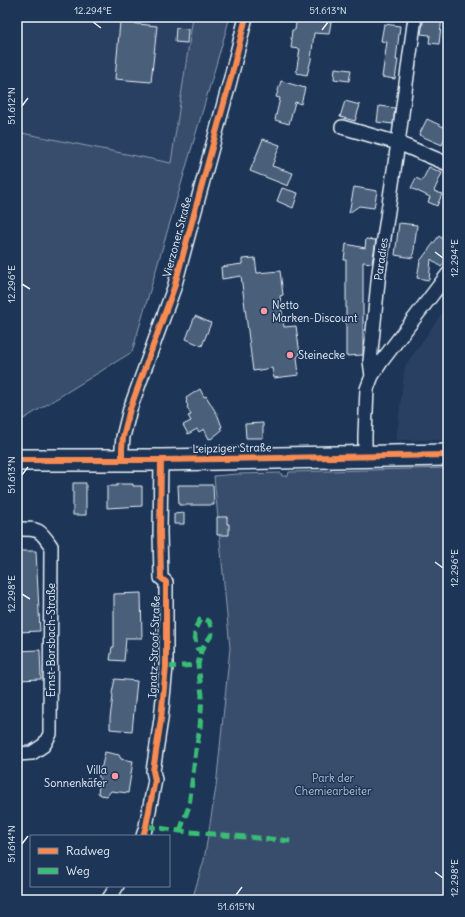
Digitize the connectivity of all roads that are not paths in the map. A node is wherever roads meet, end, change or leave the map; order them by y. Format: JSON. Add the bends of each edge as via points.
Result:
{"nodes":[{"id":1,"x":246,"y":17,"type":"edge"},
{"id":2,"x":415,"y":17,"type":"edge"},
{"id":3,"x":342,"y":127,"type":"dead end"},
{"id":4,"x":398,"y":143,"type":"junction"},
{"id":5,"x":447,"y":160,"type":"edge"},
{"id":6,"x":448,"y":274,"type":"edge"},
{"id":7,"x":372,"y":376,"type":"junction"},
{"id":8,"x":448,"y":455,"type":"edge"},
{"id":9,"x":365,"y":456,"type":"junction"},
{"id":10,"x":17,"y":460,"type":"edge"},
{"id":11,"x":122,"y":460,"type":"junction"},
{"id":12,"x":161,"y":460,"type":"junction"},
{"id":13,"x":17,"y":529,"type":"edge"},
{"id":14,"x":17,"y":754,"type":"edge"},
{"id":15,"x":143,"y":835,"type":"edge"},
{"id":16,"x":116,"y":887,"type":"edge"},
{"id":17,"x":108,"y":900,"type":"edge"}],
"edges":[{"from":1,"to":11,"type":"street","name":"Vierzoner Straße","via":[[174,288],[130,409],[123,437]]},
{"from":2,"to":4,"type":"street","name":"Paradies"},
{"from":3,"to":4,"type":"street"},
{"from":4,"to":5,"type":"street"},
{"from":4,"to":7,"type":"street","name":"Paradies","via":[[378,272],[370,361]]},
{"from":6,"to":7,"type":"street","name":"Paradies"},
{"from":7,"to":9,"type":"street","name":"Paradies","via":[[367,389]]},
{"from":8,"to":9,"type":"main road","name":"Leipziger Straße"},
{"from":9,"to":12,"type":"main road","name":"Leipziger Straße"},
{"from":10,"to":11,"type":"main road","name":"Leipziger Straße"},
{"from":11,"to":12,"type":"main road","name":"Leipziger Straße"},
{"from":12,"to":15,"type":"street","name":"Ignatz-Stroof-Straße","via":[[161,578],[166,582],[166,668],[153,771],[155,780]]},
{"from":13,"to":14,"type":"street","name":"Ernst-Borsbach-Straße","via":[[36,530],[43,534],[51,546],[51,554],[50,734],[44,745],[32,753]]},
{"from":16,"to":17,"type":"street"}]}
